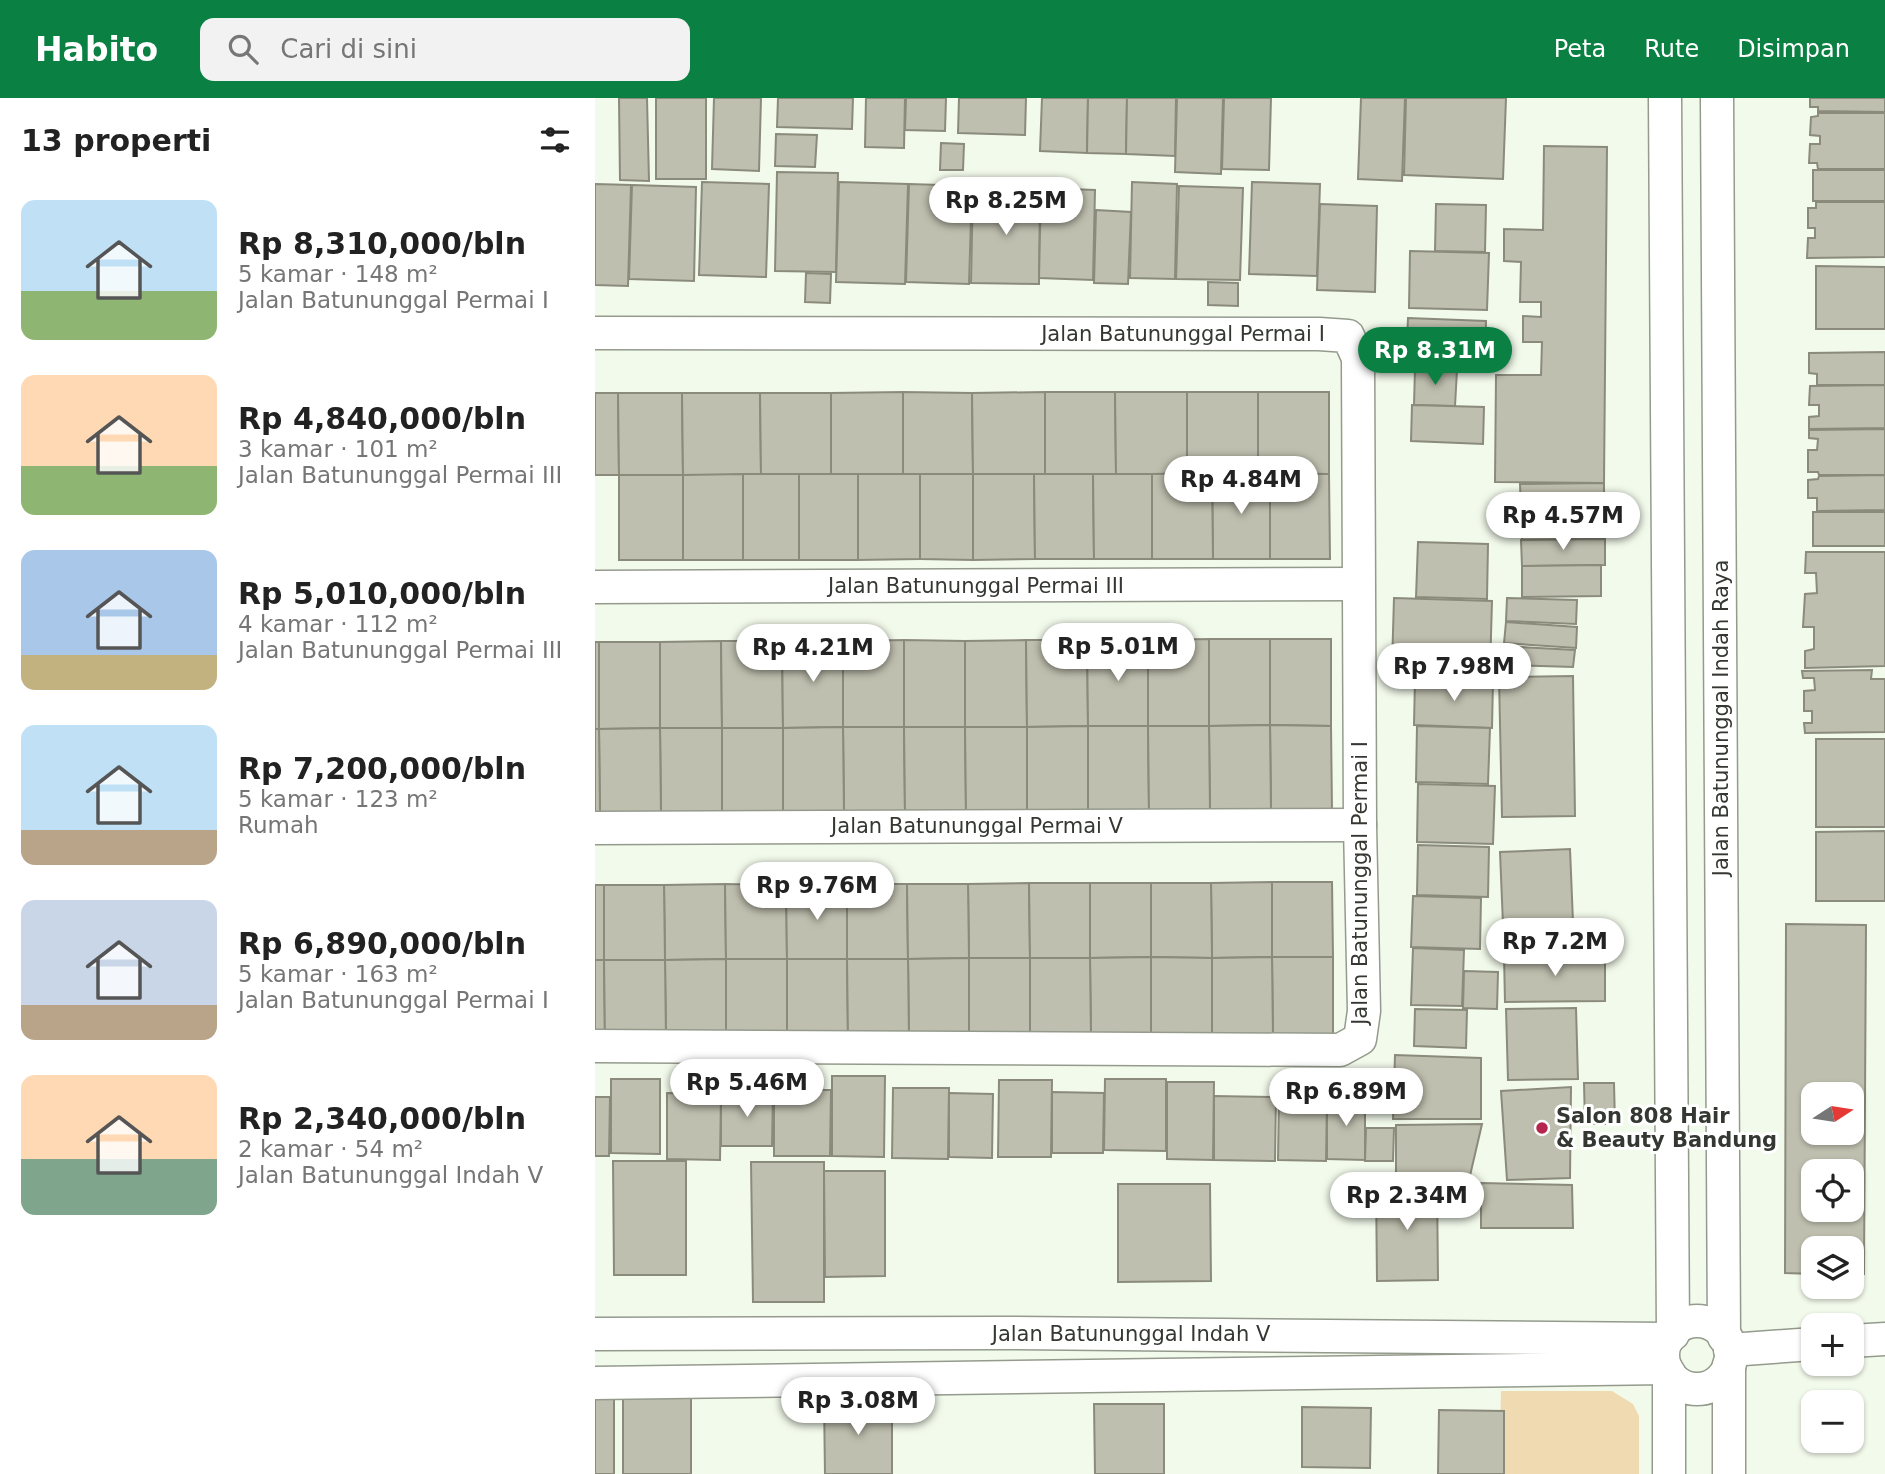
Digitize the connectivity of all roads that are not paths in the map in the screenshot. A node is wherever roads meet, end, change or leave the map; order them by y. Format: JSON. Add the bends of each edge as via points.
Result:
{"nodes":[{"id":1,"x":1665,"y":98,"type":"edge"},
{"id":2,"x":1717,"y":98,"type":"edge"},
{"id":3,"x":595,"y":333,"type":"edge"},
{"id":4,"x":1358,"y":584,"type":"junction"},
{"id":5,"x":595,"y":587,"type":"edge"},
{"id":6,"x":1360,"y":825,"type":"junction"},
{"id":7,"x":595,"y":828,"type":"edge"},
{"id":8,"x":595,"y":1046,"type":"edge"},
{"id":9,"x":1005,"y":1333,"type":"junction"},
{"id":10,"x":595,"y":1334,"type":"edge"},
{"id":11,"x":1885,"y":1339,"type":"edge"},
{"id":12,"x":1864,"y":1340,"type":"edge"},
{"id":13,"x":1801,"y":1345,"type":"edge"},
{"id":14,"x":1728,"y":1351,"type":"junction"},
{"id":15,"x":1669,"y":1354,"type":"junction"},
{"id":16,"x":1004,"y":1377,"type":"junction"},
{"id":17,"x":595,"y":1383,"type":"edge"},
{"id":18,"x":1669,"y":1474,"type":"edge"},
{"id":19,"x":1729,"y":1474,"type":"edge"}],
"edges":[{"from":1,"to":15,"type":"street"},
{"from":2,"to":14,"type":"street","name":"Jalan Batununggal Indah Raya"},
{"from":3,"to":4,"type":"street","name":"Jalan Batununggal Permai I","via":[[1348,336],[1358,358]]},
{"from":4,"to":5,"type":"street","name":"Jalan Batununggal Permai III"},
{"from":4,"to":6,"type":"street","name":"Jalan Batununggal Permai I"},
{"from":6,"to":7,"type":"street","name":"Jalan Batununggal Permai V"},
{"from":6,"to":8,"type":"street","name":"Jalan Batununggal Permai I","via":[[1364,1012],[1360,1039],[1340,1050]]},
{"from":9,"to":10,"type":"street","name":"Jalan Batununggal Indah V"},
{"from":9,"to":15,"type":"street","name":"Jalan Batununggal Indah V"},
{"from":9,"to":16,"type":"street"},
{"from":11,"to":12,"type":"street"},
{"from":13,"to":14,"type":"street"},
{"from":14,"to":15,"type":"street","via":[[1722,1332],[1702,1321],[1679,1326]]},
{"from":14,"to":15,"type":"street","via":[[1724,1376],[1715,1384],[1692,1389],[1681,1385]]},
{"from":14,"to":19,"type":"street","name":"Jalan Batununggal Indah Raya"},
{"from":15,"to":16,"type":"street","name":"Jalan Batununggal Indah V"},
{"from":15,"to":18,"type":"street"},
{"from":16,"to":17,"type":"street","name":"Jalan Batununggal Indah V"}]}
